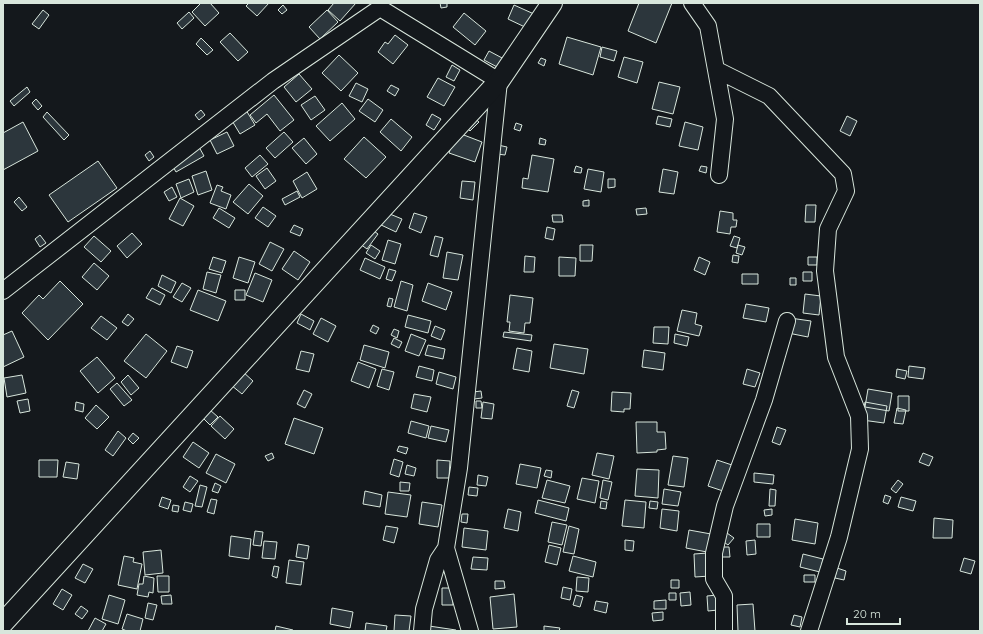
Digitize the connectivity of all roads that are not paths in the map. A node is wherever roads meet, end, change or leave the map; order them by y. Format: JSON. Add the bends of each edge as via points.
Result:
{"nodes":[{"id":1,"x":552,"y":3,"type":"edge"},
{"id":2,"x":692,"y":3,"type":"edge"},
{"id":3,"x":717,"y":70,"type":"junction"},
{"id":4,"x":499,"y":81,"type":"junction"},
{"id":5,"x":719,"y":175,"type":"dead end"},
{"id":6,"x":3,"y":291,"type":"edge"},
{"id":7,"x":787,"y":321,"type":"dead end"},
{"id":8,"x":446,"y":548,"type":"junction"},
{"id":9,"x":3,"y":623,"type":"edge"},
{"id":10,"x":422,"y":631,"type":"edge"},
{"id":11,"x":470,"y":631,"type":"edge"},
{"id":12,"x":724,"y":631,"type":"edge"},
{"id":13,"x":809,"y":631,"type":"edge"}],
"edges":[{"from":1,"to":4,"type":"street"},
{"from":2,"to":3,"type":"street","via":[[708,26]]},
{"from":3,"to":5,"type":"street","via":[[725,119]]},
{"from":3,"to":13,"type":"street","via":[[769,96],[843,174],[846,191],[828,229],[825,271],[836,357],[859,416],[860,449],[839,537]]},
{"from":4,"to":6,"type":"street","via":[[380,8],[273,81]]},
{"from":4,"to":8,"type":"street","via":[[459,468]]},
{"from":4,"to":9,"type":"street"},
{"from":7,"to":12,"type":"street","via":[[764,400],[725,506],[714,553],[714,580],[724,596]]},
{"from":8,"to":10,"type":"street","via":[[438,560],[424,609]]},
{"from":8,"to":11,"type":"street"}]}
